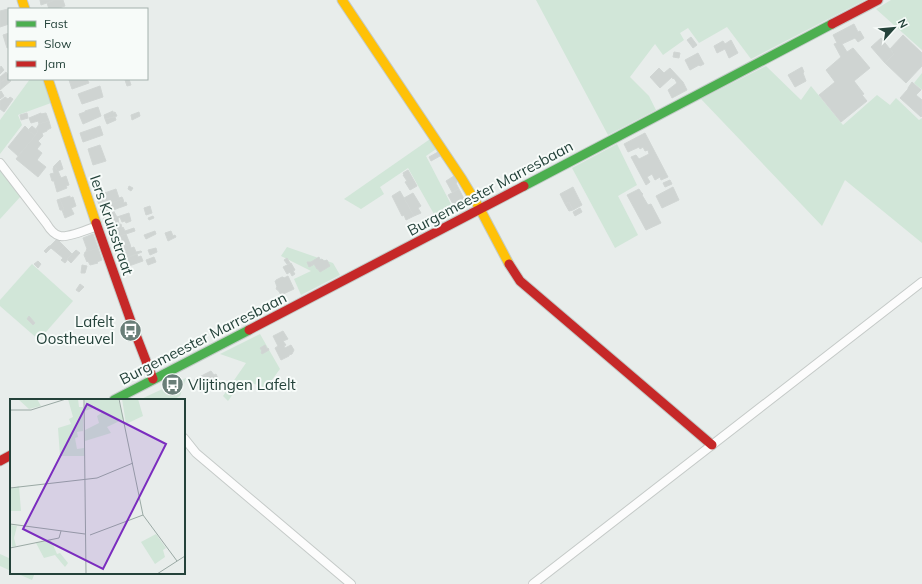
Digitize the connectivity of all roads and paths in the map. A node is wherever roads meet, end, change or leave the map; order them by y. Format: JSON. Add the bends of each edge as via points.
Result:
{"nodes":[{"id":1,"x":342,"y":0,"type":"edge"},
{"id":2,"x":878,"y":0,"type":"edge"},
{"id":3,"x":48,"y":80,"type":"edge"},
{"id":4,"x":0,"y":163,"type":"edge"},
{"id":5,"x":480,"y":209,"type":"junction"},
{"id":6,"x":97,"y":226,"type":"junction"},
{"id":7,"x":922,"y":282,"type":"edge"},
{"id":8,"x":153,"y":379,"type":"junction"},
{"id":9,"x":116,"y":399,"type":"edge"},
{"id":10,"x":185,"y":439,"type":"edge"},
{"id":11,"x":712,"y":445,"type":"junction"},
{"id":12,"x":10,"y":456,"type":"edge"},
{"id":13,"x":0,"y":461,"type":"edge"},
{"id":14,"x":351,"y":584,"type":"edge"},
{"id":15,"x":533,"y":584,"type":"edge"}],
"edges":[{"from":1,"to":5,"type":"street"},
{"from":2,"to":5,"type":"street","name":"Burgemeester Marresbaan"},
{"from":3,"to":6,"type":"street","name":"Iers Kruisstraat"},
{"from":4,"to":6,"type":"street","via":[[53,232],[60,237]]},
{"from":5,"to":8,"type":"street","name":"Burgemeester Marresbaan"},
{"from":5,"to":11,"type":"street","via":[[520,281]]},
{"from":6,"to":8,"type":"street","name":"Iers Kruisstraat"},
{"from":7,"to":11,"type":"street"},
{"from":8,"to":9,"type":"street","name":"Burgemeester Marresbaan"},
{"from":10,"to":14,"type":"street","via":[[196,453]]},
{"from":11,"to":15,"type":"street"},
{"from":12,"to":13,"type":"street"}]}
